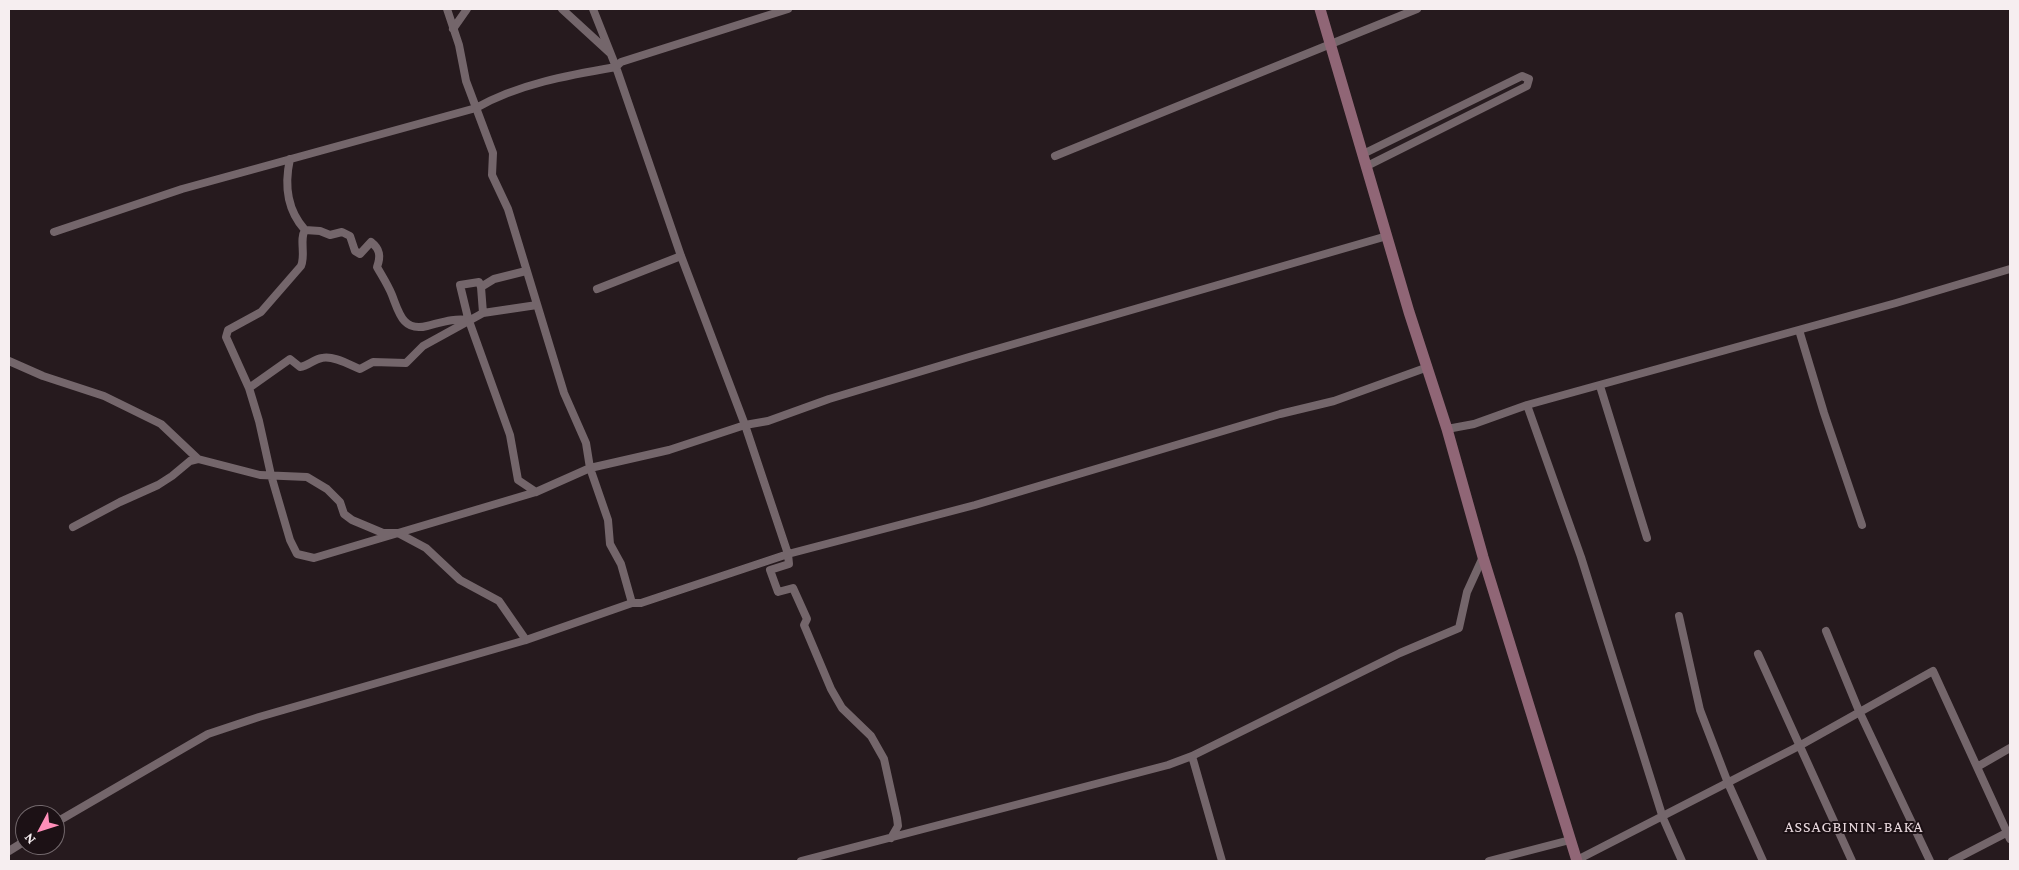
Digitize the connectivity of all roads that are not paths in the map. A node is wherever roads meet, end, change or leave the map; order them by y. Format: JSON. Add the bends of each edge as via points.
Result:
{"nodes":[{"id":1,"x":447,"y":9,"type":"edge"},
{"id":2,"x":467,"y":9,"type":"edge"},
{"id":3,"x":562,"y":9,"type":"edge"},
{"id":4,"x":593,"y":9,"type":"edge"},
{"id":5,"x":788,"y":9,"type":"edge"},
{"id":6,"x":1320,"y":9,"type":"edge"},
{"id":7,"x":1416,"y":9,"type":"edge"},
{"id":8,"x":453,"y":29,"type":"junction"},
{"id":9,"x":1330,"y":46,"type":"junction"},
{"id":10,"x":611,"y":54,"type":"junction"},
{"id":11,"x":616,"y":66,"type":"junction"},
{"id":12,"x":476,"y":108,"type":"junction"},
{"id":13,"x":1364,"y":154,"type":"junction"},
{"id":14,"x":1055,"y":156,"type":"dead end"},
{"id":15,"x":290,"y":159,"type":"junction"},
{"id":16,"x":1367,"y":166,"type":"junction"},
{"id":17,"x":305,"y":230,"type":"junction"},
{"id":18,"x":54,"y":232,"type":"dead end"},
{"id":19,"x":1387,"y":236,"type":"junction"},
{"id":20,"x":681,"y":256,"type":"junction"},
{"id":21,"x":2010,"y":269,"type":"edge"},
{"id":22,"x":526,"y":271,"type":"junction"},
{"id":23,"x":482,"y":287,"type":"junction"},
{"id":24,"x":597,"y":289,"type":"dead end"},
{"id":25,"x":537,"y":305,"type":"junction"},
{"id":26,"x":483,"y":313,"type":"junction"},
{"id":27,"x":469,"y":320,"type":"junction"},
{"id":28,"x":1799,"y":330,"type":"junction"},
{"id":29,"x":9,"y":361,"type":"edge"},
{"id":30,"x":1428,"y":367,"type":"junction"},
{"id":31,"x":1600,"y":386,"type":"junction"},
{"id":32,"x":249,"y":388,"type":"junction"},
{"id":33,"x":1527,"y":405,"type":"junction"},
{"id":34,"x":745,"y":425,"type":"junction"},
{"id":35,"x":1447,"y":429,"type":"junction"},
{"id":36,"x":198,"y":459,"type":"junction"},
{"id":37,"x":590,"y":468,"type":"junction"},
{"id":38,"x":271,"y":476,"type":"junction"},
{"id":39,"x":536,"y":492,"type":"junction"},
{"id":40,"x":1862,"y":525,"type":"dead end"},
{"id":41,"x":73,"y":527,"type":"dead end"},
{"id":42,"x":398,"y":533,"type":"junction"},
{"id":43,"x":1647,"y":538,"type":"dead end"},
{"id":44,"x":788,"y":554,"type":"junction"},
{"id":45,"x":1483,"y":557,"type":"junction"},
{"id":46,"x":632,"y":603,"type":"junction"},
{"id":47,"x":1679,"y":616,"type":"dead end"},
{"id":48,"x":1826,"y":631,"type":"dead end"},
{"id":49,"x":526,"y":640,"type":"junction"},
{"id":50,"x":1758,"y":654,"type":"dead end"},
{"id":51,"x":1859,"y":711,"type":"junction"},
{"id":52,"x":1799,"y":746,"type":"junction"},
{"id":53,"x":2010,"y":748,"type":"edge"},
{"id":54,"x":1192,"y":756,"type":"junction"},
{"id":55,"x":1977,"y":766,"type":"junction"},
{"id":56,"x":1728,"y":783,"type":"junction"},
{"id":57,"x":65,"y":817,"type":"edge"},
{"id":58,"x":1662,"y":818,"type":"junction"},
{"id":59,"x":2009,"y":834,"type":"edge"},
{"id":60,"x":891,"y":838,"type":"junction"},
{"id":61,"x":1570,"y":840,"type":"junction"},
{"id":62,"x":801,"y":861,"type":"edge"},
{"id":63,"x":1222,"y":861,"type":"edge"},
{"id":64,"x":1489,"y":861,"type":"edge"},
{"id":65,"x":1577,"y":861,"type":"edge"},
{"id":66,"x":1682,"y":861,"type":"edge"},
{"id":67,"x":1763,"y":861,"type":"edge"},
{"id":68,"x":1852,"y":861,"type":"edge"},
{"id":69,"x":1930,"y":861,"type":"edge"},
{"id":70,"x":1952,"y":861,"type":"edge"}],
"edges":[{"from":1,"to":8,"type":"street"},
{"from":2,"to":8,"type":"street"},
{"from":3,"to":10,"type":"street"},
{"from":4,"to":10,"type":"street"},
{"from":5,"to":11,"type":"street"},
{"from":6,"to":9,"type":"street"},
{"from":7,"to":9,"type":"street"},
{"from":8,"to":12,"type":"street"},
{"from":9,"to":13,"type":"street"},
{"from":9,"to":14,"type":"street"},
{"from":10,"to":11,"type":"street"},
{"from":11,"to":12,"type":"street","via":[[529,87]]},
{"from":11,"to":20,"type":"street"},
{"from":12,"to":15,"type":"street"},
{"from":12,"to":22,"type":"street","via":[[493,153],[492,175],[508,209]]},
{"from":13,"to":16,"type":"street"},
{"from":13,"to":16,"type":"street","via":[[1522,76],[1528,79],[1527,86]]},
{"from":15,"to":17,"type":"street","via":[[286,174],[290,203],[293,217]]},
{"from":15,"to":18,"type":"street","via":[[182,189]]},
{"from":16,"to":19,"type":"street"},
{"from":17,"to":27,"type":"street","via":[[330,235],[342,232],[350,236],[355,251],[360,254],[372,242],[378,247],[380,259],[377,267],[404,323],[415,328],[448,319]]},
{"from":17,"to":32,"type":"street","via":[[301,266],[261,312],[228,330],[226,338]]},
{"from":19,"to":30,"type":"street"},
{"from":19,"to":34,"type":"street","via":[[829,399],[768,421]]},
{"from":20,"to":24,"type":"street"},
{"from":20,"to":34,"type":"street"},
{"from":21,"to":28,"type":"street"},
{"from":22,"to":23,"type":"street","via":[[494,278]]},
{"from":22,"to":25,"type":"street"},
{"from":23,"to":26,"type":"street"},
{"from":23,"to":27,"type":"street","via":[[479,282],[460,285]]},
{"from":25,"to":26,"type":"street"},
{"from":25,"to":37,"type":"street","via":[[564,394],[586,442]]},
{"from":26,"to":27,"type":"street"},
{"from":27,"to":32,"type":"street","via":[[423,346],[406,363],[374,362],[360,369],[320,358],[300,367],[290,359]]},
{"from":27,"to":39,"type":"street","via":[[510,435],[518,480]]},
{"from":28,"to":31,"type":"street"},
{"from":28,"to":40,"type":"street"},
{"from":29,"to":36,"type":"street","via":[[104,396],[161,424]]},
{"from":30,"to":35,"type":"street"},
{"from":30,"to":44,"type":"street","via":[[1334,401],[1280,414],[975,505]]},
{"from":31,"to":33,"type":"street"},
{"from":31,"to":43,"type":"street"},
{"from":32,"to":38,"type":"street"},
{"from":33,"to":35,"type":"street","via":[[1474,424]]},
{"from":33,"to":58,"type":"street","via":[[1581,558]]},
{"from":34,"to":37,"type":"street","via":[[669,450]]},
{"from":34,"to":44,"type":"street"},
{"from":35,"to":45,"type":"street"},
{"from":36,"to":38,"type":"street"},
{"from":36,"to":41,"type":"street","via":[[190,461],[153,487]]},
{"from":37,"to":39,"type":"street"},
{"from":37,"to":46,"type":"street","via":[[608,520],[610,544],[621,564]]},
{"from":38,"to":42,"type":"street","via":[[307,477],[327,489],[352,520],[383,533]]},
{"from":38,"to":42,"type":"street","via":[[297,554],[314,558]]},
{"from":39,"to":42,"type":"street"},
{"from":42,"to":49,"type":"street","via":[[426,548],[460,580],[499,601]]},
{"from":44,"to":46,"type":"street","via":[[641,603]]},
{"from":44,"to":60,"type":"street","via":[[788,564],[770,570],[778,592],[793,588],[798,594],[808,618],[804,625],[831,689],[842,708],[878,745],[895,802],[898,826]]},
{"from":45,"to":54,"type":"street","via":[[1467,592],[1459,628],[1400,653]]},
{"from":45,"to":61,"type":"street"},
{"from":46,"to":49,"type":"street"},
{"from":47,"to":56,"type":"street","via":[[1700,710]]},
{"from":48,"to":51,"type":"street"},
{"from":49,"to":57,"type":"street","via":[[208,734]]},
{"from":50,"to":52,"type":"street"},
{"from":51,"to":52,"type":"street"},
{"from":51,"to":55,"type":"street","via":[[1934,671]]},
{"from":51,"to":69,"type":"street"},
{"from":52,"to":56,"type":"street"},
{"from":52,"to":68,"type":"street"},
{"from":53,"to":55,"type":"street"},
{"from":54,"to":60,"type":"street"},
{"from":54,"to":63,"type":"street"},
{"from":55,"to":59,"type":"street"},
{"from":56,"to":58,"type":"street"},
{"from":56,"to":67,"type":"street"},
{"from":58,"to":65,"type":"street"},
{"from":58,"to":66,"type":"street"},
{"from":59,"to":70,"type":"street"},
{"from":60,"to":62,"type":"street"},
{"from":61,"to":64,"type":"street"},
{"from":61,"to":65,"type":"street"}]}
